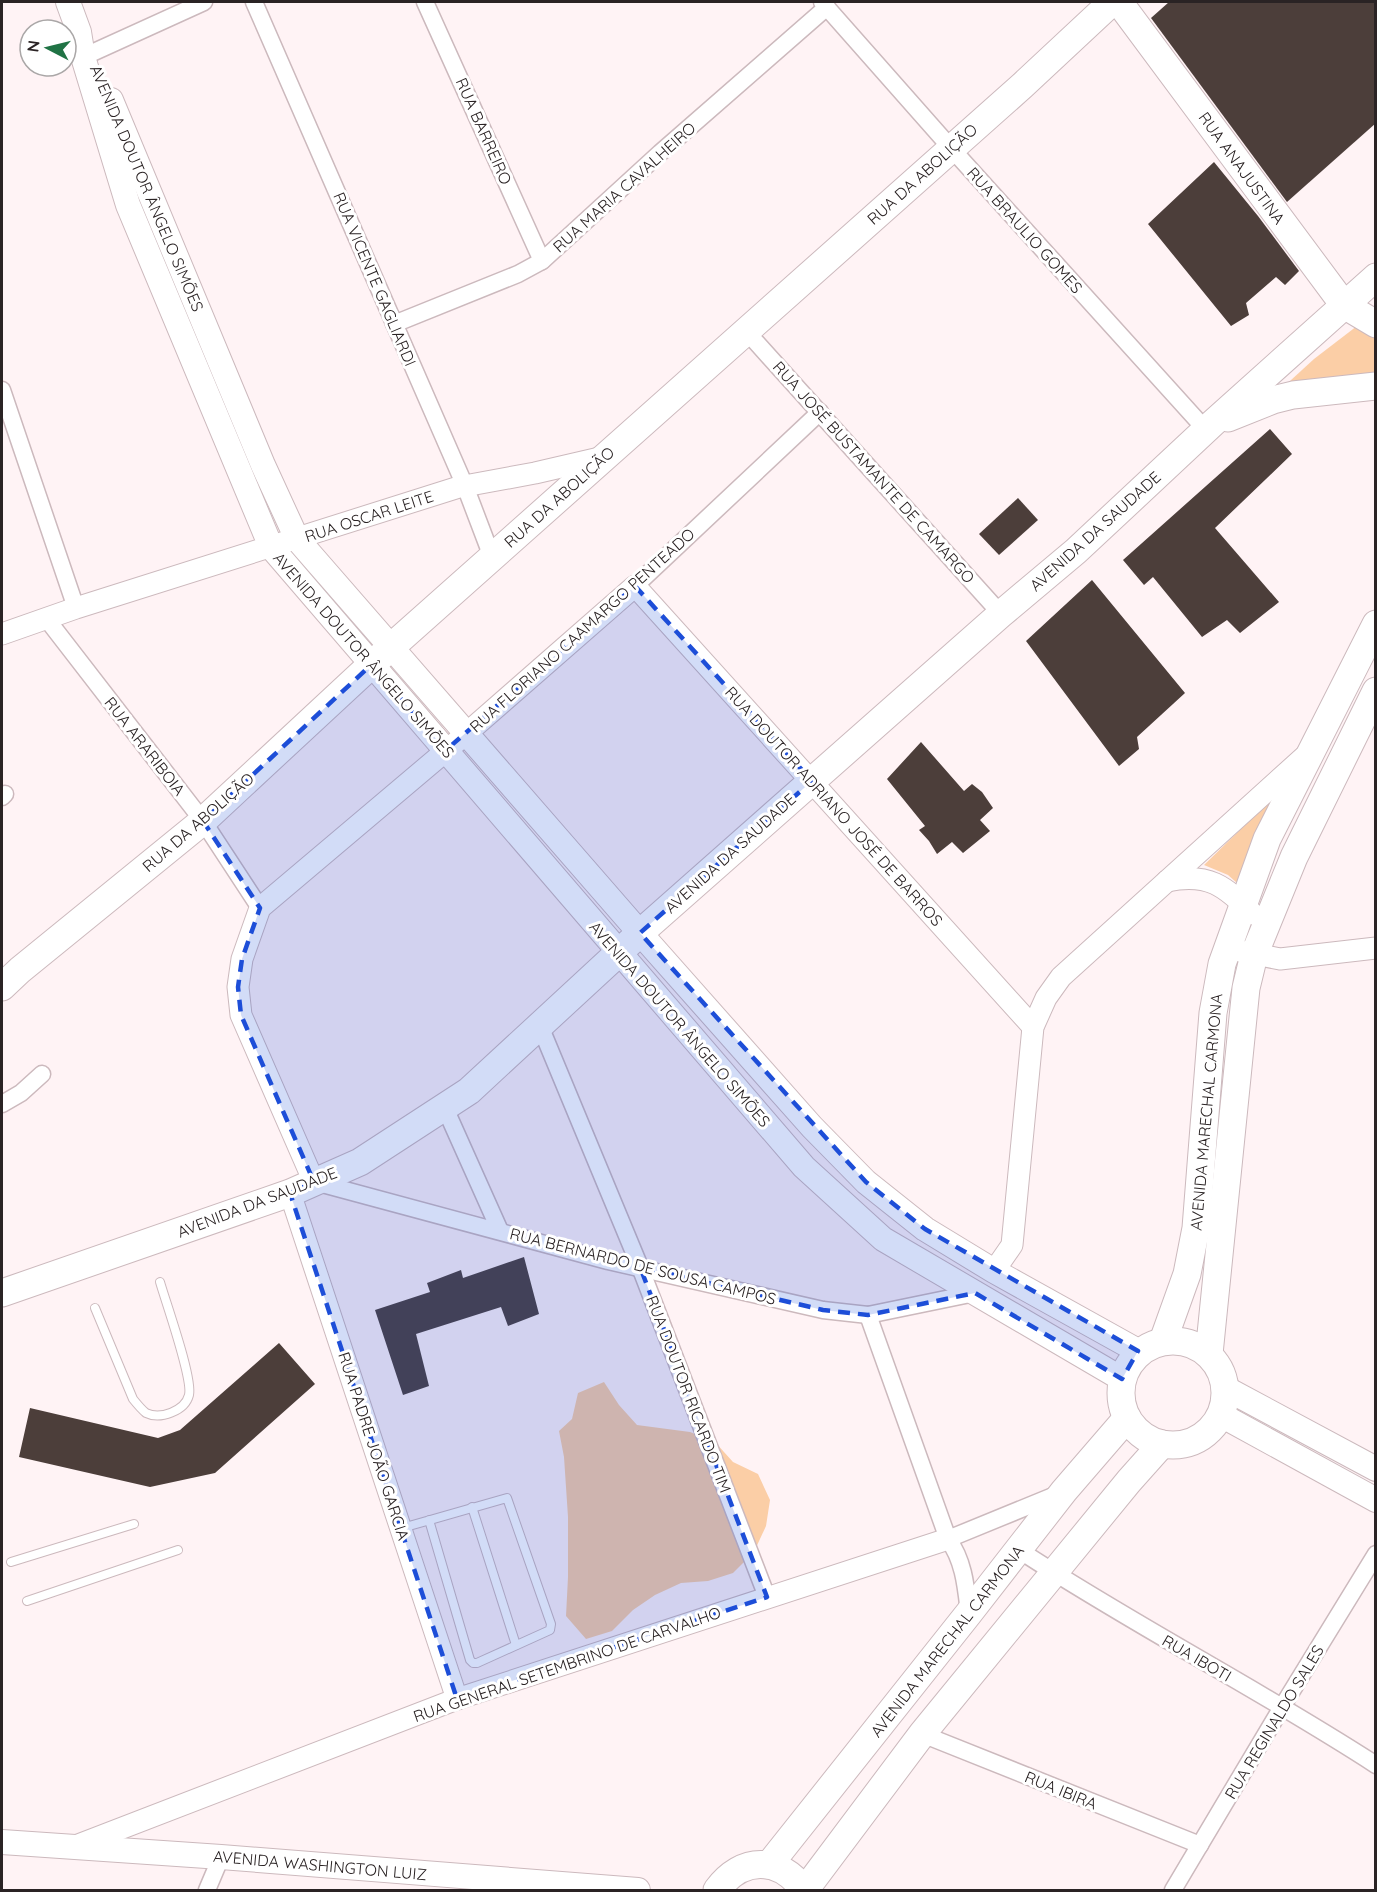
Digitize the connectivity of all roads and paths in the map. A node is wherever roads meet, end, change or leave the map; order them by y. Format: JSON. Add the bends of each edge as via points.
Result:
{"nodes":[{"id":1,"x":204,"y":2,"type":"edge"},
{"id":2,"x":254,"y":2,"type":"edge"},
{"id":3,"x":425,"y":2,"type":"edge"},
{"id":4,"x":1113,"y":2,"type":"edge"},
{"id":5,"x":1119,"y":2,"type":"edge"},
{"id":6,"x":825,"y":4,"type":"edge"},
{"id":7,"x":73,"y":15,"type":"edge"},
{"id":8,"x":87,"y":56,"type":"junction"},
{"id":9,"x":951,"y":148,"type":"junction"},
{"id":10,"x":542,"y":261,"type":"junction"},
{"id":11,"x":1376,"y":277,"type":"edge"},
{"id":12,"x":1344,"y":305,"type":"junction"},
{"id":13,"x":394,"y":324,"type":"junction"},
{"id":14,"x":1376,"y":324,"type":"edge"},
{"id":15,"x":746,"y":331,"type":"junction"},
{"id":16,"x":1376,"y":386,"type":"edge"},
{"id":17,"x":2,"y":390,"type":"edge"},
{"id":18,"x":820,"y":412,"type":"junction"},
{"id":19,"x":1210,"y":427,"type":"junction"},
{"id":20,"x":604,"y":457,"type":"junction"},
{"id":21,"x":465,"y":486,"type":"junction"},
{"id":22,"x":297,"y":539,"type":"junction"},
{"id":23,"x":271,"y":547,"type":"junction"},
{"id":24,"x":492,"y":557,"type":"junction"},
{"id":25,"x":635,"y":585,"type":"junction"},
{"id":26,"x":76,"y":608,"type":"junction"},
{"id":27,"x":1001,"y":614,"type":"junction"},
{"id":28,"x":46,"y":618,"type":"junction"},
{"id":29,"x":1376,"y":624,"type":"edge"},
{"id":30,"x":2,"y":634,"type":"edge"},
{"id":31,"x":392,"y":647,"type":"junction"},
{"id":32,"x":371,"y":664,"type":"junction"},
{"id":33,"x":1376,"y":691,"type":"edge"},
{"id":34,"x":467,"y":733,"type":"junction"},
{"id":35,"x":446,"y":750,"type":"junction"},
{"id":36,"x":1312,"y":751,"type":"junction"},
{"id":37,"x":812,"y":781,"type":"junction"},
{"id":38,"x":203,"y":821,"type":"junction"},
{"id":39,"x":1167,"y":882,"type":"junction"},
{"id":40,"x":1243,"y":904,"type":"junction"},
{"id":41,"x":260,"y":908,"type":"junction"},
{"id":42,"x":1265,"y":926,"type":"junction"},
{"id":43,"x":640,"y":933,"type":"junction"},
{"id":44,"x":1228,"y":948,"type":"junction"},
{"id":45,"x":1376,"y":948,"type":"edge"},
{"id":46,"x":618,"y":953,"type":"junction"},
{"id":47,"x":1254,"y":955,"type":"junction"},
{"id":48,"x":2,"y":987,"type":"edge"},
{"id":49,"x":540,"y":1026,"type":"junction"},
{"id":50,"x":1034,"y":1027,"type":"junction"},
{"id":51,"x":42,"y":1074,"type":"dead end"},
{"id":52,"x":2,"y":1104,"type":"edge"},
{"id":53,"x":444,"y":1108,"type":"junction"},
{"id":54,"x":302,"y":1187,"type":"junction"},
{"id":55,"x":500,"y":1231,"type":"junction"},
{"id":56,"x":639,"y":1267,"type":"junction"},
{"id":57,"x":994,"y":1270,"type":"junction"},
{"id":58,"x":160,"y":1282,"type":"dead end"},
{"id":59,"x":2,"y":1293,"type":"edge"},
{"id":60,"x":975,"y":1293,"type":"junction"},
{"id":61,"x":95,"y":1308,"type":"dead end"},
{"id":62,"x":868,"y":1315,"type":"junction"},
{"id":63,"x":1163,"y":1341,"type":"junction"},
{"id":64,"x":1138,"y":1352,"type":"junction"},
{"id":65,"x":1209,"y":1354,"type":"junction"},
{"id":66,"x":1122,"y":1379,"type":"junction"},
{"id":67,"x":1226,"y":1388,"type":"junction"},
{"id":68,"x":1221,"y":1415,"type":"junction"},
{"id":69,"x":1127,"y":1418,"type":"junction"},
{"id":70,"x":1162,"y":1444,"type":"junction"},
{"id":71,"x":1376,"y":1468,"type":"edge"},
{"id":72,"x":1064,"y":1491,"type":"junction"},
{"id":73,"x":1376,"y":1500,"type":"edge"},
{"id":74,"x":472,"y":1507,"type":"junction"},
{"id":75,"x":429,"y":1520,"type":"junction"},
{"id":76,"x":134,"y":1524,"type":"dead end"},
{"id":77,"x":401,"y":1529,"type":"junction"},
{"id":78,"x":948,"y":1539,"type":"junction"},
{"id":79,"x":178,"y":1550,"type":"dead end"},
{"id":80,"x":1019,"y":1550,"type":"junction"},
{"id":81,"x":1376,"y":1554,"type":"edge"},
{"id":82,"x":11,"y":1562,"type":"dead end"},
{"id":83,"x":1054,"y":1573,"type":"junction"},
{"id":84,"x":767,"y":1597,"type":"junction"},
{"id":85,"x":27,"y":1601,"type":"dead end"},
{"id":86,"x":969,"y":1613,"type":"junction"},
{"id":87,"x":516,"y":1646,"type":"junction"},
{"id":88,"x":457,"y":1698,"type":"junction"},
{"id":89,"x":1282,"y":1707,"type":"junction"},
{"id":90,"x":922,"y":1734,"type":"junction"},
{"id":91,"x":1376,"y":1764,"type":"edge"},
{"id":92,"x":2,"y":1842,"type":"edge"},
{"id":93,"x":1200,"y":1845,"type":"junction"},
{"id":94,"x":73,"y":1847,"type":"junction"},
{"id":95,"x":221,"y":1857,"type":"junction"},
{"id":96,"x":769,"y":1865,"type":"junction"},
{"id":97,"x":207,"y":1890,"type":"edge"},
{"id":98,"x":638,"y":1890,"type":"edge"},
{"id":99,"x":718,"y":1890,"type":"edge"},
{"id":100,"x":805,"y":1890,"type":"edge"},
{"id":101,"x":1173,"y":1890,"type":"edge"}],
"edges":[{"from":1,"to":8,"type":"street"},
{"from":2,"to":13,"type":"street","name":"RUA VICENTE GAGLIARDI"},
{"from":3,"to":10,"type":"street","name":"RUA BARREIRO"},
{"from":4,"to":9,"type":"main road","name":"RUA DA ABOLIÇÃO"},
{"from":5,"to":12,"type":"main road","name":"RUA ANAJUSTINA"},
{"from":6,"to":9,"type":"street","name":"RUA BRAULIO GOMES"},
{"from":6,"to":10,"type":"street","name":"RUA MARIA CAVALHEIRO"},
{"from":7,"to":8,"type":"main road","name":"AVENIDA DOUTOR ÂNGELO SIMÕES"},
{"from":8,"to":22,"type":"main road","name":"AVENIDA DOUTOR ÂNGELO SIMÕES"},
{"from":8,"to":23,"type":"main road","name":"AVENIDA DOUTOR ÂNGELO SIMÕES","via":[[129,205]]},
{"from":9,"to":15,"type":"main road","name":"RUA DA ABOLIÇÃO"},
{"from":9,"to":19,"type":"street","name":"RUA BRAULIO GOMES"},
{"from":10,"to":13,"type":"street","name":"RUA MARIA CAVALHEIRO"},
{"from":11,"to":12,"type":"main road","name":"AVENIDA DA SAUDADE"},
{"from":12,"to":14,"type":"main road","name":"RUA ANAJUSTINA"},
{"from":12,"to":19,"type":"main road","name":"AVENIDA DA SAUDADE"},
{"from":13,"to":21,"type":"street","name":"RUA VICENTE GAGLIARDI"},
{"from":15,"to":18,"type":"street","name":"RUA JOSÉ BUSTAMANTE DE CAMARGO"},
{"from":15,"to":20,"type":"main road","name":"RUA DA ABOLIÇÃO"},
{"from":16,"to":19,"type":"main road","via":[[1293,395]]},
{"from":17,"to":26,"type":"street"},
{"from":18,"to":25,"type":"street","name":"RUA FLORIANO CAAMARGO PENTEADO"},
{"from":18,"to":27,"type":"street","name":"RUA JOSÉ BUSTAMANTE DE CAMARGO"},
{"from":19,"to":27,"type":"main road","name":"AVENIDA DA SAUDADE","via":[[1076,551]]},
{"from":20,"to":21,"type":"street","name":"RUA OSCAR LEITE"},
{"from":20,"to":24,"type":"main road","name":"RUA DA ABOLIÇÃO"},
{"from":21,"to":22,"type":"street","name":"RUA OSCAR LEITE"},
{"from":21,"to":24,"type":"street","name":"RUA VICENTE GAGLIARDI"},
{"from":22,"to":23,"type":"street","name":"RUA OSCAR LEITE"},
{"from":22,"to":31,"type":"main road","name":"AVENIDA DOUTOR ÂNGELO SIMÕES"},
{"from":23,"to":26,"type":"street","name":"RUA OSCAR LEITE"},
{"from":23,"to":32,"type":"main road","name":"AVENIDA DOUTOR ÂNGELO SIMÕES"},
{"from":24,"to":31,"type":"main road","name":"RUA DA ABOLIÇÃO"},
{"from":25,"to":34,"type":"street","name":"RUA FLORIANO CAAMARGO PENTEADO"},
{"from":25,"to":37,"type":"street","name":"RUA DOUTOR ADRIANO JOSÉ DE BARROS"},
{"from":26,"to":28,"type":"street","name":"RUA OSCAR LEITE"},
{"from":27,"to":37,"type":"main road","name":"AVENIDA DA SAUDADE"},
{"from":28,"to":30,"type":"street","name":"RUA OSCAR LEITE"},
{"from":28,"to":38,"type":"street","name":"RUA ARARIBOIA"},
{"from":29,"to":36,"type":"main road","name":"AVENIDA MARECHAL CARMONA"},
{"from":31,"to":32,"type":"main road","name":"RUA DA ABOLIÇÃO"},
{"from":31,"to":34,"type":"main road","name":"AVENIDA DOUTOR ÂNGELO SIMÕES"},
{"from":32,"to":35,"type":"main road","name":"AVENIDA DOUTOR ÂNGELO SIMÕES"},
{"from":32,"to":38,"type":"main road","name":"RUA DA ABOLIÇÃO"},
{"from":33,"to":42,"type":"main road","name":"AVENIDA MARECHAL CARMONA","via":[[1294,857]]},
{"from":34,"to":35,"type":"street","name":"RUA FLORIANO CAAMARGO PENTEADO"},
{"from":34,"to":43,"type":"main road","name":"AVENIDA DOUTOR ÂNGELO SIMÕES"},
{"from":35,"to":41,"type":"street","name":"RUA FLORIANO CAAMARGO PENTEADO"},
{"from":35,"to":46,"type":"main road","name":"AVENIDA DOUTOR ÂNGELO SIMÕES"},
{"from":36,"to":39,"type":"street"},
{"from":36,"to":40,"type":"main road","name":"AVENIDA MARECHAL CARMONA","via":[[1267,839]]},
{"from":37,"to":43,"type":"main road","name":"AVENIDA DA SAUDADE"},
{"from":37,"to":50,"type":"street","name":"RUA DOUTOR ADRIANO JOSÉ DE BARROS"},
{"from":38,"to":41,"type":"street","name":"RUA ARARIBOIA"},
{"from":38,"to":48,"type":"main road","name":"RUA DA ABOLIÇÃO"},
{"from":39,"to":40,"type":"street","via":[[1185,877],[1213,882]]},
{"from":39,"to":50,"type":"street","via":[[1061,976]]},
{"from":40,"to":42,"type":"street"},
{"from":40,"to":44,"type":"main road","name":"AVENIDA MARECHAL CARMONA"},
{"from":41,"to":54,"type":"street","via":[[242,959],[238,987],[242,1015]]},
{"from":42,"to":47,"type":"main road","name":"AVENIDA MARECHAL CARMONA"},
{"from":43,"to":46,"type":"main road","name":"AVENIDA DA SAUDADE"},
{"from":43,"to":57,"type":"main road","name":"AVENIDA DOUTOR ÂNGELO SIMÕES","via":[[812,1127],[866,1182],[925,1229]]},
{"from":44,"to":47,"type":"street"},
{"from":44,"to":63,"type":"main road","name":"AVENIDA MARECHAL CARMONA","via":[[1213,1013],[1193,1250]]},
{"from":45,"to":47,"type":"street","via":[[1280,959]]},
{"from":46,"to":49,"type":"main road","name":"AVENIDA DA SAUDADE"},
{"from":46,"to":60,"type":"main road","name":"AVENIDA DOUTOR ÂNGELO SIMÕES","via":[[804,1167],[883,1239]]},
{"from":47,"to":65,"type":"main road","name":"AVENIDA MARECHAL CARMONA","via":[[1246,988]]},
{"from":49,"to":53,"type":"main road","name":"AVENIDA DA SAUDADE","via":[[469,1091]]},
{"from":49,"to":56,"type":"street","name":"RUA DOUTOR RICARDO TIM"},
{"from":50,"to":57,"type":"street","via":[[1015,1230],[1012,1245]]},
{"from":51,"to":52,"type":"street"},
{"from":53,"to":54,"type":"main road","name":"AVENIDA DA SAUDADE","via":[[360,1161]]},
{"from":53,"to":55,"type":"street"},
{"from":54,"to":55,"type":"street","name":"RUA BERNARDO DE SOUSA CAMPOS"},
{"from":54,"to":59,"type":"main road","name":"AVENIDA DA SAUDADE"},
{"from":54,"to":77,"type":"street","name":"RUA PADRE JOÃO GARCIA"},
{"from":55,"to":56,"type":"street","name":"RUA BERNARDO DE SOUSA CAMPOS"},
{"from":56,"to":62,"type":"street","name":"RUA BERNARDO DE SOUSA CAMPOS","via":[[824,1310]]},
{"from":56,"to":84,"type":"street","name":"RUA DOUTOR RICARDO TIM"},
{"from":57,"to":64,"type":"main road","name":"AVENIDA DOUTOR ÂNGELO SIMÕES"},
{"from":58,"to":61,"type":"lane","via":[[187,1373],[189,1395],[176,1410],[154,1416],[138,1406]]},
{"from":60,"to":62,"type":"street","name":"RUA BERNARDO DE SOUSA CAMPOS"},
{"from":60,"to":66,"type":"main road","name":"AVENIDA DOUTOR ÂNGELO SIMÕES"},
{"from":62,"to":78,"type":"street"},
{"from":63,"to":64,"type":"main road"},
{"from":63,"to":65,"type":"main road","via":[[1180,1340]]},
{"from":64,"to":66,"type":"main road"},
{"from":65,"to":67,"type":"main road","via":[[1219,1367]]},
{"from":66,"to":69,"type":"main road","via":[[1122,1403]]},
{"from":67,"to":68,"type":"main road"},
{"from":67,"to":71,"type":"main road"},
{"from":68,"to":70,"type":"main road","via":[[1212,1429],[1198,1439],[1183,1445]]},
{"from":68,"to":73,"type":"main road"},
{"from":69,"to":70,"type":"main road","via":[[1137,1431]]},
{"from":69,"to":72,"type":"main road","name":"AVENIDA MARECHAL CARMONA"},
{"from":70,"to":83,"type":"main road"},
{"from":72,"to":78,"type":"street","name":"RUA GENERAL SETEMBRINO DE CARVALHO"},
{"from":72,"to":80,"type":"main road","name":"AVENIDA MARECHAL CARMONA"},
{"from":74,"to":75,"type":"lane"},
{"from":74,"to":87,"type":"lane"},
{"from":74,"to":87,"type":"lane","via":[[508,1498],[551,1624],[548,1632]]},
{"from":75,"to":77,"type":"lane"},
{"from":75,"to":87,"type":"lane","via":[[470,1660],[477,1663]]},
{"from":76,"to":82,"type":"lane"},
{"from":77,"to":88,"type":"street","name":"RUA PADRE JOÃO GARCIA"},
{"from":78,"to":84,"type":"street","name":"RUA GENERAL SETEMBRINO DE CARVALHO"},
{"from":78,"to":86,"type":"street","via":[[962,1569]]},
{"from":79,"to":85,"type":"lane"},
{"from":80,"to":83,"type":"street","name":"RUA IBOTI"},
{"from":80,"to":86,"type":"main road","name":"AVENIDA MARECHAL CARMONA"},
{"from":81,"to":89,"type":"street","name":"RUA REGINALDO SALES"},
{"from":83,"to":89,"type":"street","name":"RUA IBOTI"},
{"from":83,"to":90,"type":"main road"},
{"from":84,"to":88,"type":"street","name":"RUA GENERAL SETEMBRINO DE CARVALHO"},
{"from":86,"to":96,"type":"main road","name":"AVENIDA MARECHAL CARMONA"},
{"from":88,"to":94,"type":"street","name":"RUA GENERAL SETEMBRINO DE CARVALHO"},
{"from":89,"to":91,"type":"street","name":"RUA IBOTI"},
{"from":89,"to":93,"type":"street","name":"RUA REGINALDO SALES"},
{"from":90,"to":93,"type":"street","name":"RUA IBIRA"},
{"from":90,"to":100,"type":"main road"},
{"from":92,"to":94,"type":"main road","name":"AVENIDA WASHINGTON LUIZ"},
{"from":93,"to":101,"type":"street","name":"RUA REGINALDO SALES"},
{"from":94,"to":95,"type":"main road","name":"AVENIDA WASHINGTON LUIZ"},
{"from":95,"to":97,"type":"street"},
{"from":95,"to":98,"type":"main road","name":"AVENIDA WASHINGTON LUIZ"},
{"from":96,"to":99,"type":"main road","via":[[753,1864],[739,1869]]},
{"from":96,"to":100,"type":"main road","via":[[796,1879]]}]}
